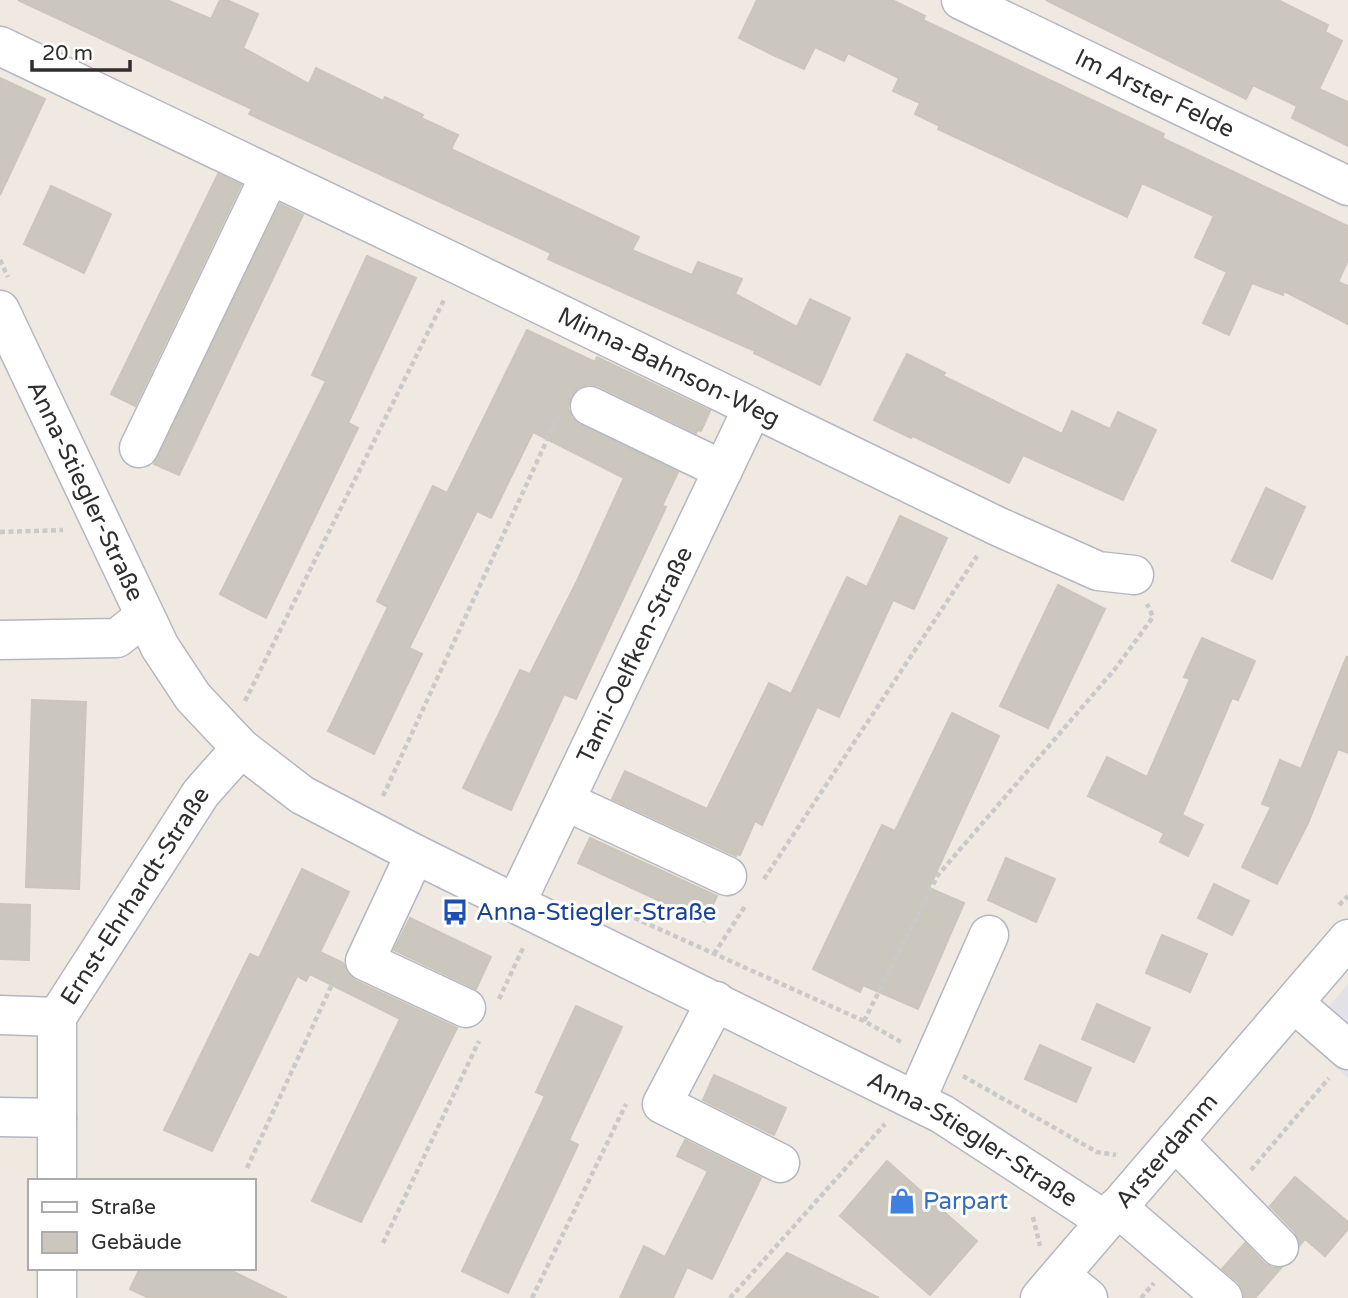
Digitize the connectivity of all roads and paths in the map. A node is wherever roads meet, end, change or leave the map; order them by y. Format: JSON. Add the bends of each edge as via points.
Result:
{"nodes":[{"id":1,"x":961,"y":0,"type":"edge"},
{"id":2,"x":0,"y":46,"type":"edge"},
{"id":3,"x":271,"y":175,"type":"junction"},
{"id":4,"x":1348,"y":186,"type":"edge"},
{"id":5,"x":461,"y":266,"type":"junction"},
{"id":6,"x":0,"y":310,"type":"edge"},
{"id":7,"x":576,"y":406,"type":"joint"},
{"id":8,"x":752,"y":409,"type":"junction"},
{"id":9,"x":139,"y":448,"type":"dead end"},
{"id":10,"x":723,"y":470,"type":"junction"},
{"id":11,"x":997,"y":526,"type":"junction"},
{"id":12,"x":63,"y":530,"type":"dead end"},
{"id":13,"x":0,"y":533,"type":"edge"},
{"id":14,"x":1134,"y":575,"type":"joint"},
{"id":15,"x":145,"y":616,"type":"junction"},
{"id":16,"x":0,"y":640,"type":"edge"},
{"id":17,"x":244,"y":703,"type":"dead end"},
{"id":18,"x":241,"y":748,"type":"junction"},
{"id":19,"x":565,"y":801,"type":"junction"},
{"id":20,"x":379,"y":803,"type":"dead end"},
{"id":21,"x":415,"y":854,"type":"junction"},
{"id":22,"x":746,"y":886,"type":"junction"},
{"id":23,"x":516,"y":903,"type":"junction"},
{"id":24,"x":616,"y":910,"type":"dead end"},
{"id":25,"x":989,"y":935,"type":"dead end"},
{"id":26,"x":1348,"y":941,"type":"edge"},
{"id":27,"x":524,"y":946,"type":"dead end"},
{"id":28,"x":714,"y":954,"type":"junction"},
{"id":29,"x":335,"y":978,"type":"dead end"},
{"id":30,"x":716,"y":1001,"type":"junction"},
{"id":31,"x":1294,"y":1003,"type":"junction"},
{"id":32,"x":0,"y":1015,"type":"edge"},
{"id":33,"x":481,"y":1016,"type":"junction"},
{"id":34,"x":57,"y":1017,"type":"junction"},
{"id":35,"x":864,"y":1021,"type":"junction"},
{"id":36,"x":1348,"y":1050,"type":"edge"},
{"id":37,"x":932,"y":1059,"type":"junction"},
{"id":38,"x":626,"y":1104,"type":"dead end"},
{"id":39,"x":902,"y":1111,"type":"junction"},
{"id":40,"x":0,"y":1117,"type":"edge"},
{"id":41,"x":57,"y":1118,"type":"junction"},
{"id":42,"x":1175,"y":1141,"type":"junction"},
{"id":43,"x":780,"y":1163,"type":"dead end"},
{"id":44,"x":247,"y":1168,"type":"dead end"},
{"id":45,"x":1147,"y":1172,"type":"junction"},
{"id":46,"x":57,"y":1179,"type":"edge"},
{"id":47,"x":1112,"y":1214,"type":"junction"},
{"id":48,"x":383,"y":1243,"type":"dead end"},
{"id":49,"x":1279,"y":1247,"type":"dead end"},
{"id":50,"x":57,"y":1270,"type":"edge"},
{"id":51,"x":1063,"y":1290,"type":"edge"},
{"id":52,"x":57,"y":1298,"type":"edge"},
{"id":53,"x":531,"y":1298,"type":"edge"},
{"id":54,"x":730,"y":1298,"type":"edge"},
{"id":55,"x":1223,"y":1298,"type":"edge"}],
"edges":[{"from":1,"to":4,"type":"street","name":"Im Arster Felde"},
{"from":2,"to":3,"type":"street","name":"Minna-Bahnson-Weg"},
{"from":3,"to":5,"type":"street","name":"Minna-Bahnson-Weg"},
{"from":3,"to":9,"type":"street"},
{"from":5,"to":8,"type":"street","name":"Minna-Bahnson-Weg"},
{"from":5,"to":17,"type":"path"},
{"from":6,"to":15,"type":"street","name":"Anna-Stiegler-Straße"},
{"from":7,"to":10,"type":"street"},
{"from":7,"to":20,"type":"path"},
{"from":8,"to":10,"type":"street","name":"Tami-Oelfken-Straße"},
{"from":8,"to":11,"type":"street","name":"Minna-Bahnson-Weg"},
{"from":10,"to":19,"type":"street","name":"Tami-Oelfken-Straße"},
{"from":11,"to":14,"type":"street","name":"Minna-Bahnson-Weg","via":[[1098,571]]},
{"from":11,"to":22,"type":"path"},
{"from":12,"to":13,"type":"path"},
{"from":14,"to":35,"type":"path","via":[[1153,617],[1115,669],[938,875]]},
{"from":15,"to":16,"type":"street","via":[[117,638]]},
{"from":15,"to":18,"type":"street","name":"Anna-Stiegler-Straße","via":[[193,696]]},
{"from":18,"to":21,"type":"street","name":"Anna-Stiegler-Straße","via":[[303,795]]},
{"from":18,"to":34,"type":"street","name":"Ernst-Ehrhardt-Straße","via":[[201,793]]},
{"from":19,"to":22,"type":"street"},
{"from":19,"to":23,"type":"street","name":"Tami-Oelfken-Straße"},
{"from":21,"to":23,"type":"street","name":"Anna-Stiegler-Straße"},
{"from":21,"to":33,"type":"street","via":[[365,961]]},
{"from":22,"to":28,"type":"path"},
{"from":23,"to":30,"type":"street","name":"Anna-Stiegler-Straße"},
{"from":24,"to":28,"type":"path"},
{"from":25,"to":37,"type":"street"},
{"from":26,"to":31,"type":"street","name":"Arsterdamm"},
{"from":27,"to":33,"type":"path"},
{"from":28,"to":35,"type":"path"},
{"from":29,"to":44,"type":"path"},
{"from":30,"to":39,"type":"street","name":"Anna-Stiegler-Straße"},
{"from":30,"to":43,"type":"street","via":[[662,1104]]},
{"from":31,"to":36,"type":"street"},
{"from":31,"to":42,"type":"street","name":"Arsterdamm"},
{"from":32,"to":34,"type":"street"},
{"from":33,"to":48,"type":"path"},
{"from":34,"to":41,"type":"street","name":"Ernst-Ehrhardt-Straße"},
{"from":35,"to":37,"type":"path"},
{"from":37,"to":39,"type":"street"},
{"from":37,"to":45,"type":"path","via":[[1097,1152],[1122,1156]]},
{"from":38,"to":53,"type":"path"},
{"from":39,"to":47,"type":"street","name":"Anna-Stiegler-Straße","via":[[943,1114]]},
{"from":39,"to":54,"type":"path"},
{"from":40,"to":41,"type":"street"},
{"from":41,"to":46,"type":"street","name":"Ernst-Ehrhardt-Straße"},
{"from":42,"to":45,"type":"street","name":"Arsterdamm"},
{"from":42,"to":49,"type":"street"},
{"from":45,"to":47,"type":"street","name":"Arsterdamm"},
{"from":47,"to":51,"type":"street","name":"Arsterdamm"},
{"from":47,"to":55,"type":"street","name":"Anna-Stiegler-Straße"},
{"from":50,"to":52,"type":"street"}]}
